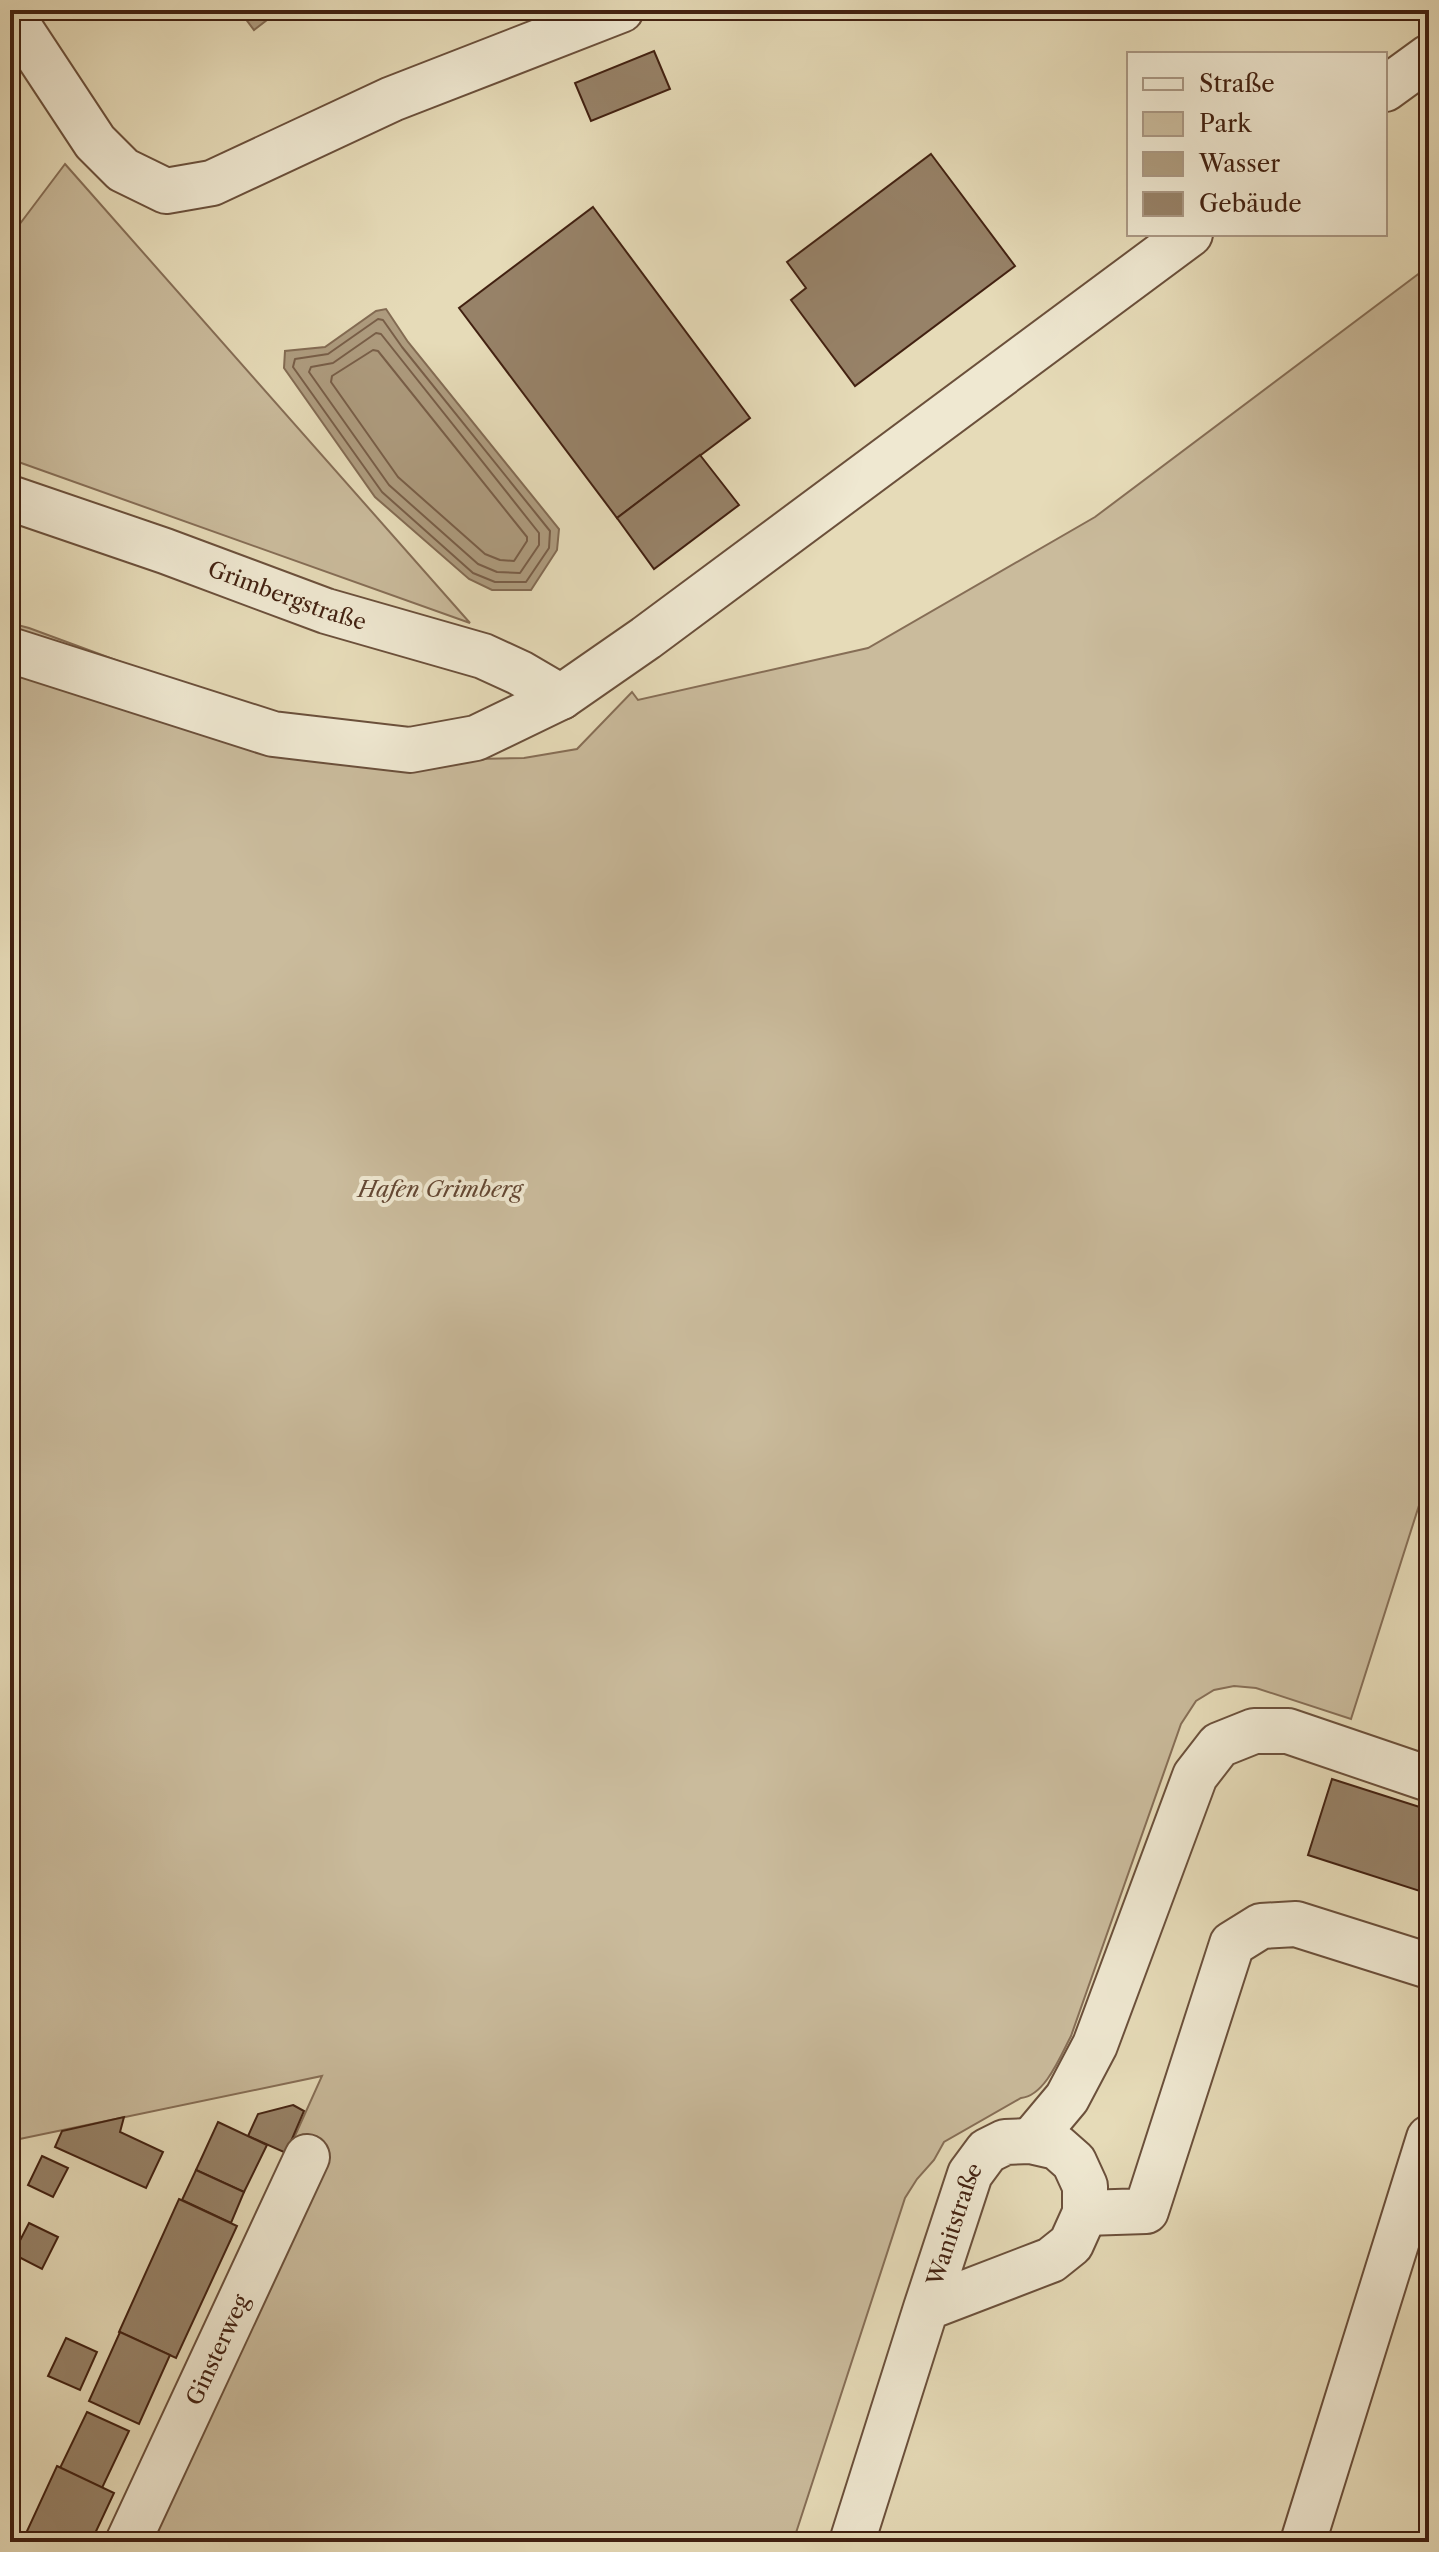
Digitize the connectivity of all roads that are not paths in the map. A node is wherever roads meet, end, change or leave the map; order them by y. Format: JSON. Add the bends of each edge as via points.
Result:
{"nodes":[{"id":1,"x":621,"y":10,"type":"edge"},
{"id":2,"x":10,"y":13,"type":"edge"},
{"id":3,"x":1429,"y":57,"type":"edge"},
{"id":4,"x":1387,"y":88,"type":"edge"},
{"id":5,"x":1187,"y":236,"type":"edge"},
{"id":6,"x":10,"y":498,"type":"edge"},
{"id":7,"x":10,"y":650,"type":"edge"},
{"id":8,"x":561,"y":697,"type":"junction"},
{"id":9,"x":1429,"y":1779,"type":"edge"},
{"id":10,"x":1429,"y":1966,"type":"edge"},
{"id":11,"x":1429,"y":2138,"type":"edge"},
{"id":12,"x":1031,"y":2141,"type":"junction"},
{"id":13,"x":307,"y":2157,"type":"dead end"},
{"id":14,"x":1085,"y":2213,"type":"junction"},
{"id":15,"x":926,"y":2308,"type":"junction"},
{"id":16,"x":128,"y":2542,"type":"edge"},
{"id":17,"x":852,"y":2542,"type":"edge"},
{"id":18,"x":1303,"y":2542,"type":"edge"}],
"edges":[{"from":1,"to":2,"type":"street","via":[[392,99],[212,183],[166,191],[123,170],[95,142]]},
{"from":3,"to":4,"type":"street"},
{"from":5,"to":8,"type":"street"},
{"from":6,"to":8,"type":"street","name":"Grimbergstraße","via":[[326,611],[483,656]]},
{"from":7,"to":8,"type":"street","via":[[273,734],[410,750],[476,738]]},
{"from":9,"to":12,"type":"street","via":[[1288,1731],[1254,1731],[1219,1745],[1195,1776],[1095,2045],[1067,2098]]},
{"from":10,"to":14,"type":"street","via":[[1296,1924],[1261,1926],[1232,1944],[1146,2211]]},
{"from":11,"to":18,"type":"street"},
{"from":12,"to":14,"type":"street","via":[[1057,2147],[1074,2162],[1085,2186]]},
{"from":12,"to":15,"type":"street","name":"Wanitstraße","via":[[1005,2142],[987,2151],[970,2174]]},
{"from":13,"to":16,"type":"street","name":"Ginsterweg"},
{"from":14,"to":15,"type":"street","name":"Wanitstraße","via":[[1071,2244],[1051,2260]]},
{"from":15,"to":17,"type":"street","name":"Wanitstraße"}]}
